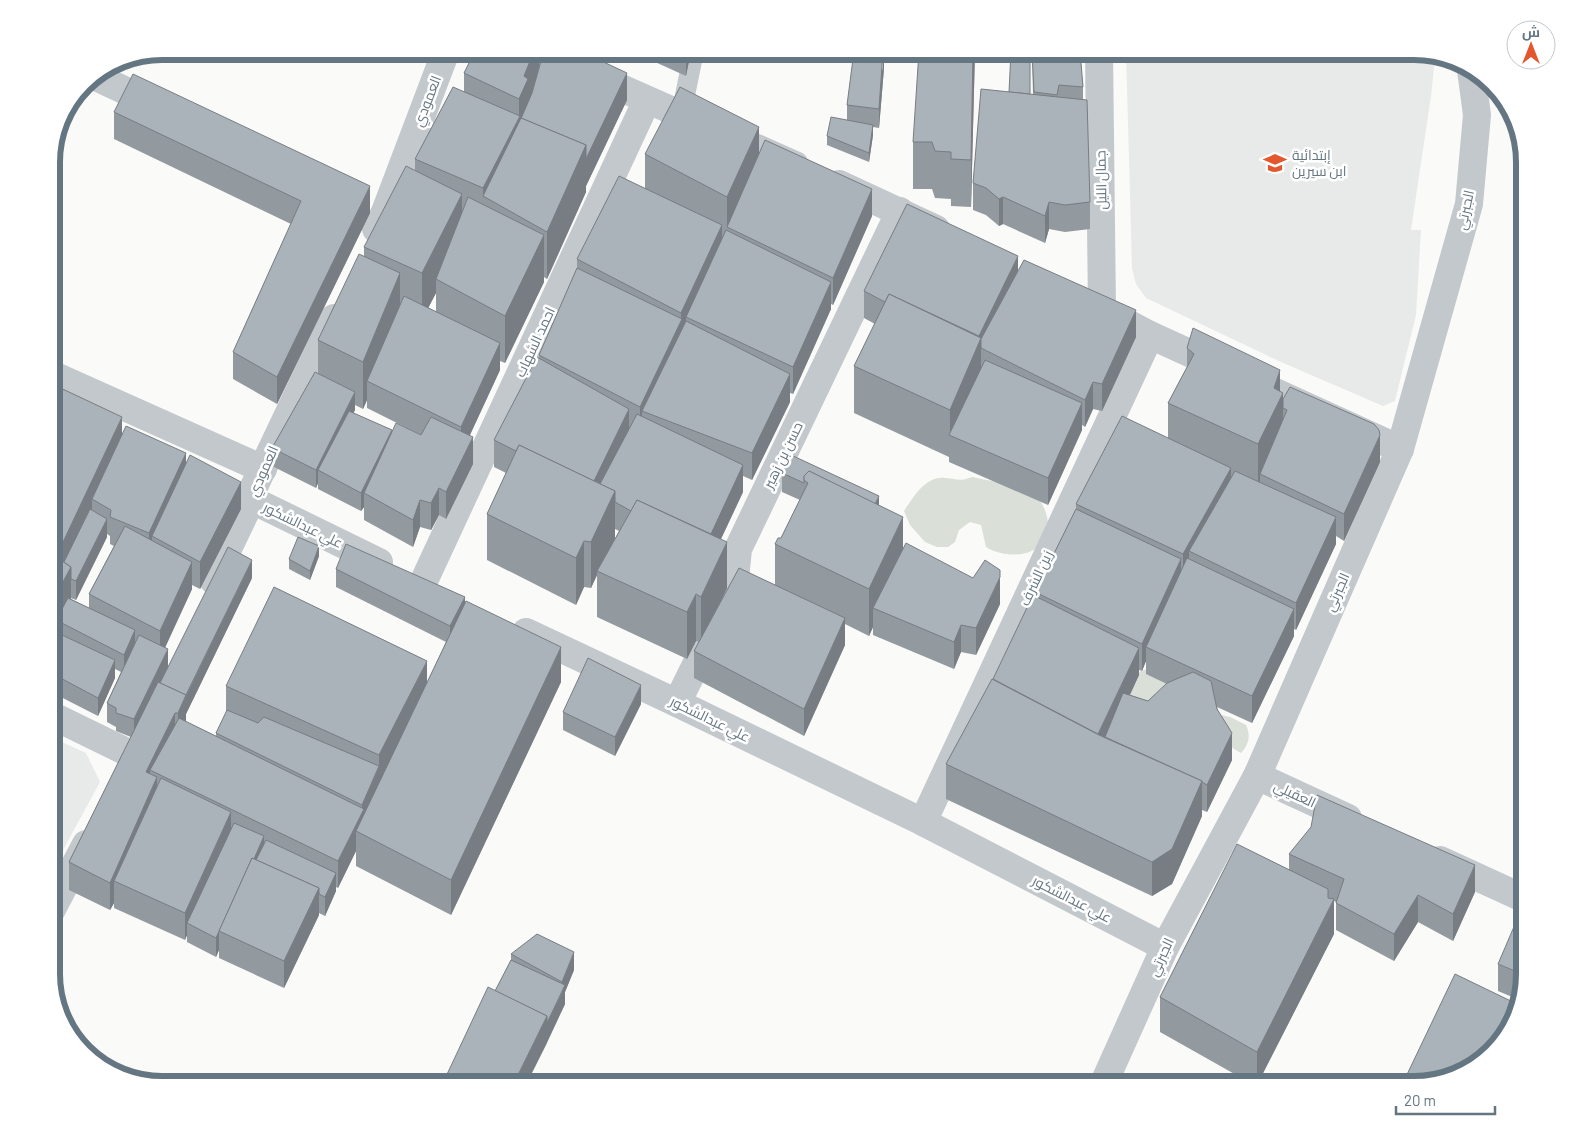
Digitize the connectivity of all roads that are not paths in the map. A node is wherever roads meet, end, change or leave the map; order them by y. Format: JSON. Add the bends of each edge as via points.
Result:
{"nodes":[{"id":1,"x":442,"y":60,"type":"edge"},
{"id":2,"x":692,"y":60,"type":"edge"},
{"id":3,"x":1099,"y":60,"type":"edge"},
{"id":4,"x":575,"y":68,"type":"edge"},
{"id":5,"x":1472,"y":79,"type":"edge"},
{"id":6,"x":102,"y":80,"type":"edge"},
{"id":7,"x":648,"y":100,"type":"junction"},
{"id":8,"x":681,"y":115,"type":"junction"},
{"id":9,"x":182,"y":117,"type":"edge"},
{"id":10,"x":900,"y":211,"type":"junction"},
{"id":11,"x":961,"y":241,"type":"edge"},
{"id":12,"x":368,"y":247,"type":"edge"},
{"id":13,"x":1076,"y":297,"type":"edge"},
{"id":14,"x":343,"y":300,"type":"edge"},
{"id":15,"x":1102,"y":310,"type":"junction"},
{"id":16,"x":1150,"y":335,"type":"junction"},
{"id":17,"x":60,"y":378,"type":"edge"},
{"id":18,"x":1400,"y":449,"type":"junction"},
{"id":19,"x":263,"y":468,"type":"junction"},
{"id":20,"x":250,"y":499,"type":"junction"},
{"id":21,"x":423,"y":583,"type":"junction"},
{"id":22,"x":449,"y":596,"type":"edge"},
{"id":23,"x":202,"y":604,"type":"edge"},
{"id":24,"x":502,"y":620,"type":"edge"},
{"id":25,"x":677,"y":703,"type":"junction"},
{"id":26,"x":60,"y":720,"type":"edge"},
{"id":27,"x":144,"y":728,"type":"edge"},
{"id":28,"x":1256,"y":776,"type":"junction"},
{"id":29,"x":923,"y":822,"type":"junction"},
{"id":30,"x":96,"y":826,"type":"edge"},
{"id":31,"x":1373,"y":829,"type":"edge"},
{"id":32,"x":1418,"y":850,"type":"edge"},
{"id":33,"x":1516,"y":894,"type":"edge"},
{"id":34,"x":60,"y":896,"type":"edge"},
{"id":35,"x":1166,"y":947,"type":"junction"},
{"id":36,"x":1107,"y":1076,"type":"edge"}],
"edges":[{"from":1,"to":12,"type":"street","name":"العمودي","via":[[376,208]]},
{"from":2,"to":8,"type":"lane"},
{"from":3,"to":15,"type":"street","name":"جمال الليل"},
{"from":4,"to":7,"type":"street"},
{"from":5,"to":18,"type":"street","name":"الجبرتي","via":[[1477,115],[1469,204]]},
{"from":6,"to":9,"type":"street"},
{"from":7,"to":8,"type":"street"},
{"from":7,"to":21,"type":"street","name":"احمد الشهاب"},
{"from":8,"to":10,"type":"street"},
{"from":10,"to":11,"type":"street"},
{"from":10,"to":25,"type":"street","name":"حسن بن زهير","via":[[738,549],[734,588]]},
{"from":13,"to":15,"type":"street"},
{"from":14,"to":19,"type":"street","name":"العمودي"},
{"from":15,"to":16,"type":"street"},
{"from":16,"to":18,"type":"street"},
{"from":16,"to":29,"type":"street","name":"زين الشرف"},
{"from":17,"to":19,"type":"street"},
{"from":18,"to":28,"type":"street","name":"الجبرتي"},
{"from":19,"to":20,"type":"street","name":"العمودي"},
{"from":20,"to":21,"type":"street","name":"علي عبدالشكور"},
{"from":20,"to":23,"type":"street","name":"العمودي"},
{"from":21,"to":22,"type":"street","name":"علي عبدالشكور"},
{"from":24,"to":25,"type":"street","name":"علي عبدالشكور"},
{"from":25,"to":29,"type":"street","name":"علي عبدالشكور"},
{"from":26,"to":27,"type":"street","via":[[126,765]]},
{"from":28,"to":31,"type":"street","name":"العقيلي"},
{"from":28,"to":35,"type":"street","name":"الجبرتي"},
{"from":29,"to":35,"type":"street","name":"علي عبدالشكور"},
{"from":30,"to":34,"type":"street"},
{"from":32,"to":33,"type":"street"},
{"from":35,"to":36,"type":"street","name":"الجبرتي"}]}
